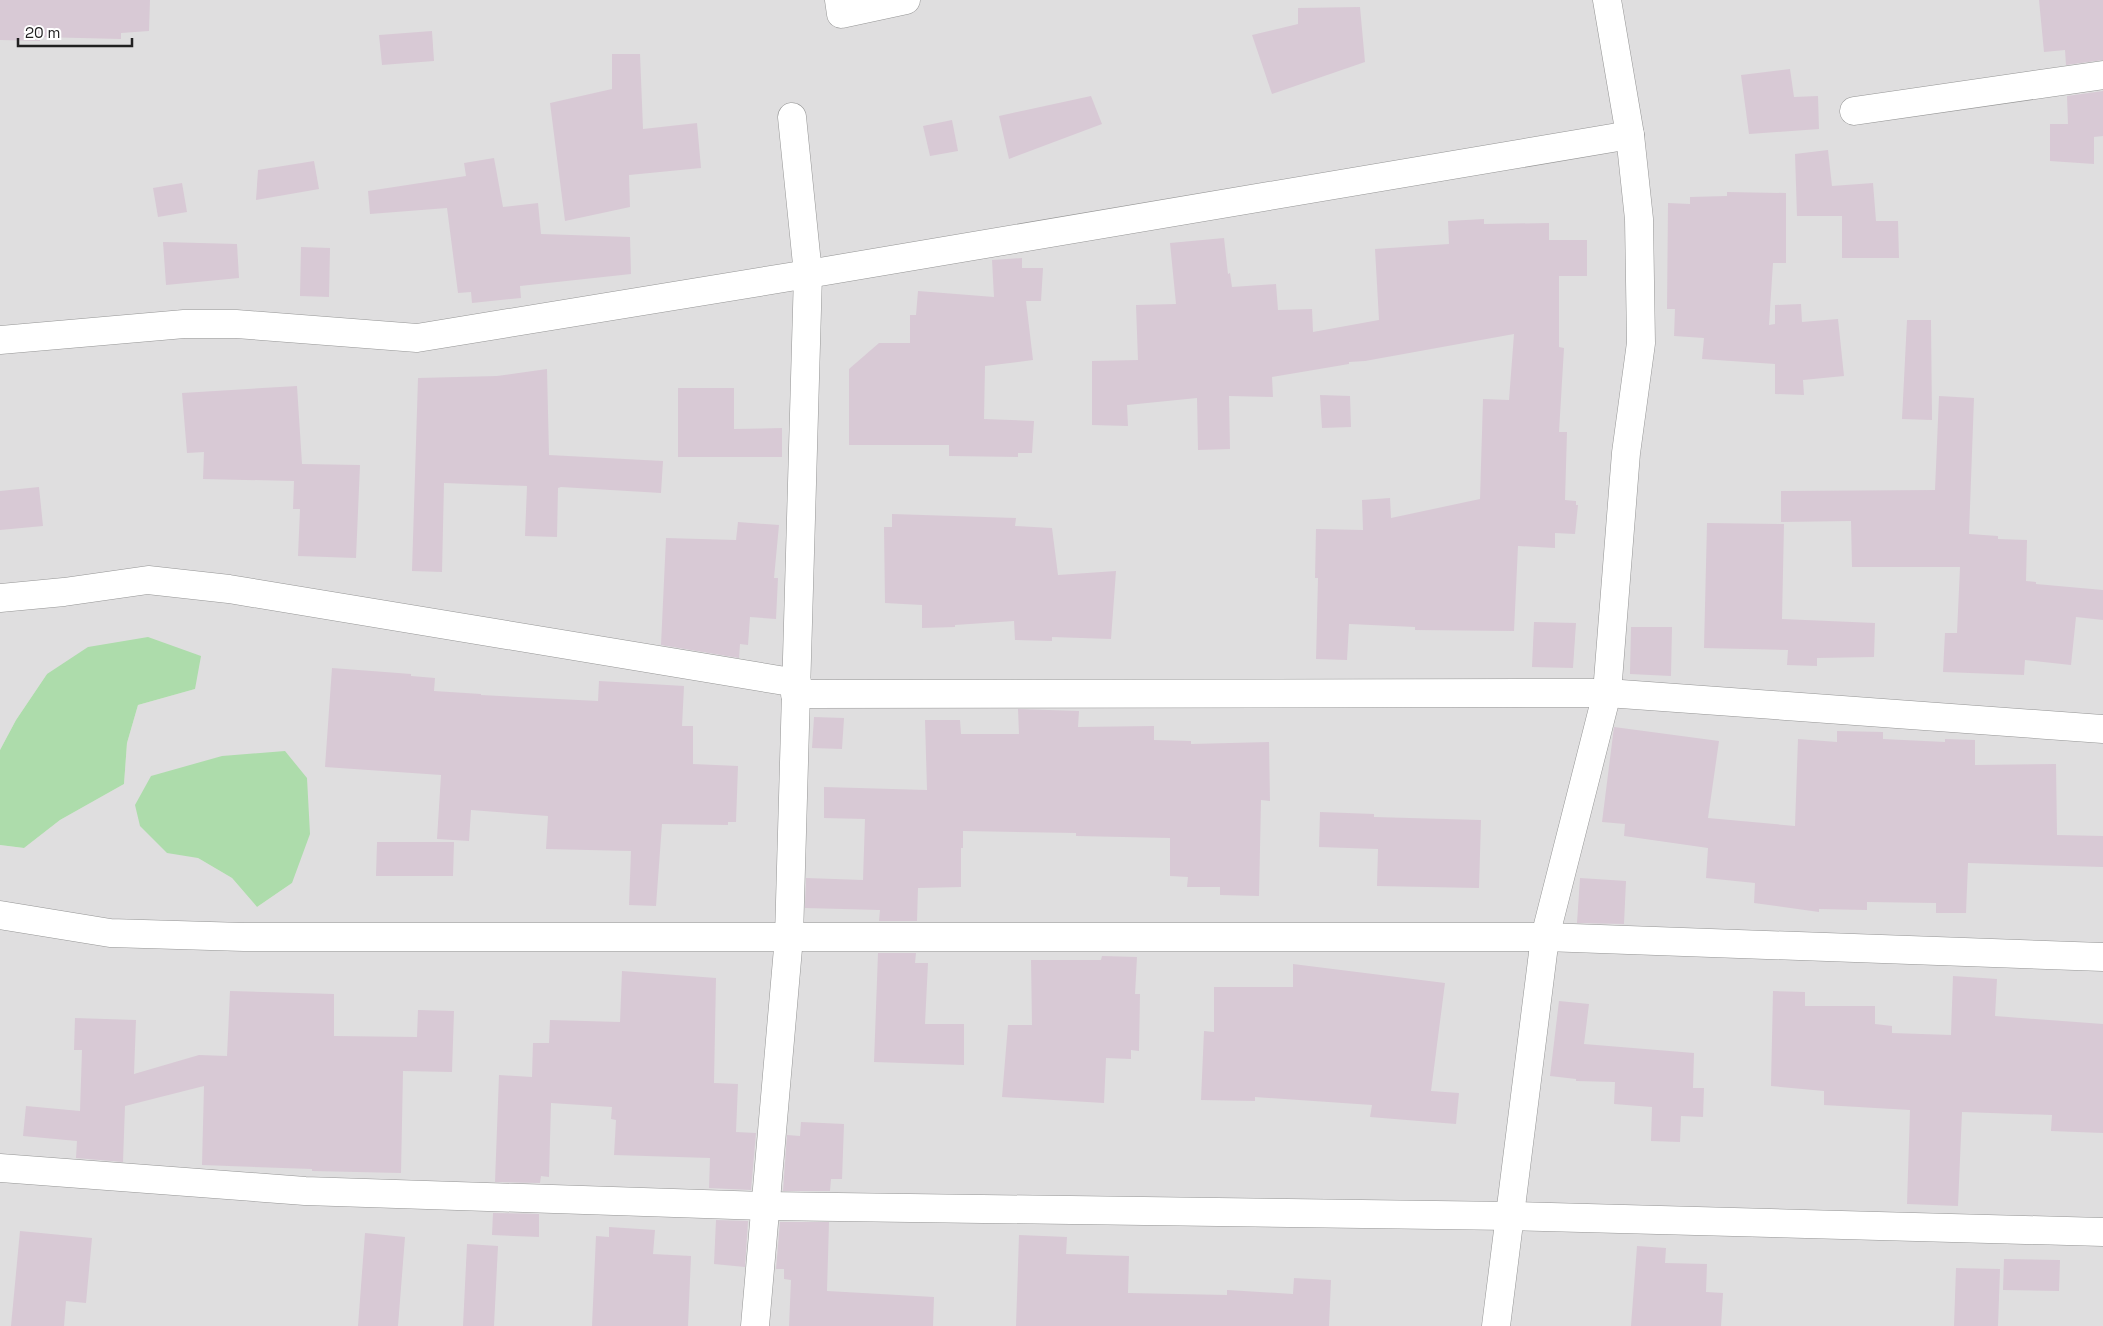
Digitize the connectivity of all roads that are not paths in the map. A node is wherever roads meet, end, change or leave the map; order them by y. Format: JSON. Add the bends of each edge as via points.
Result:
{"nodes":[{"id":1,"x":840,"y":0,"type":"edge"},
{"id":2,"x":906,"y":0,"type":"edge"},
{"id":3,"x":1607,"y":0,"type":"edge"},
{"id":4,"x":2103,"y":74,"type":"edge"},
{"id":5,"x":1854,"y":111,"type":"dead end"},
{"id":6,"x":792,"y":117,"type":"dead end"},
{"id":7,"x":1630,"y":135,"type":"junction"},
{"id":8,"x":808,"y":274,"type":"junction"},
{"id":9,"x":0,"y":340,"type":"edge"},
{"id":10,"x":0,"y":598,"type":"edge"},
{"id":11,"x":796,"y":688,"type":"junction"},
{"id":12,"x":1607,"y":693,"type":"junction"},
{"id":13,"x":2103,"y":729,"type":"edge"},
{"id":14,"x":0,"y":915,"type":"edge"},
{"id":15,"x":789,"y":936,"type":"junction"},
{"id":16,"x":1545,"y":937,"type":"junction"},
{"id":17,"x":2103,"y":957,"type":"edge"},
{"id":18,"x":0,"y":1168,"type":"edge"},
{"id":19,"x":766,"y":1206,"type":"junction"},
{"id":20,"x":1510,"y":1216,"type":"junction"},
{"id":21,"x":2103,"y":1232,"type":"edge"},
{"id":22,"x":755,"y":1326,"type":"edge"},
{"id":23,"x":1496,"y":1326,"type":"edge"}],
"edges":[{"from":1,"to":2,"type":"street","via":[[841,14]]},
{"from":3,"to":7,"type":"street"},
{"from":4,"to":5,"type":"street"},
{"from":6,"to":8,"type":"street"},
{"from":7,"to":8,"type":"street"},
{"from":7,"to":12,"type":"street","via":[[1639,220],[1641,343],[1626,453]]},
{"from":8,"to":9,"type":"street","via":[[417,338],[236,324],[184,324]]},
{"from":8,"to":11,"type":"street"},
{"from":10,"to":11,"type":"street","via":[[148,580],[229,589]]},
{"from":11,"to":12,"type":"street"},
{"from":11,"to":15,"type":"street"},
{"from":12,"to":13,"type":"street"},
{"from":12,"to":16,"type":"street"},
{"from":14,"to":15,"type":"street","via":[[110,933],[234,937]]},
{"from":15,"to":16,"type":"street"},
{"from":15,"to":19,"type":"street"},
{"from":16,"to":17,"type":"street"},
{"from":16,"to":20,"type":"street"},
{"from":18,"to":19,"type":"street","via":[[305,1191]]},
{"from":19,"to":20,"type":"street"},
{"from":19,"to":22,"type":"street"},
{"from":20,"to":21,"type":"street"},
{"from":20,"to":23,"type":"street"}]}
